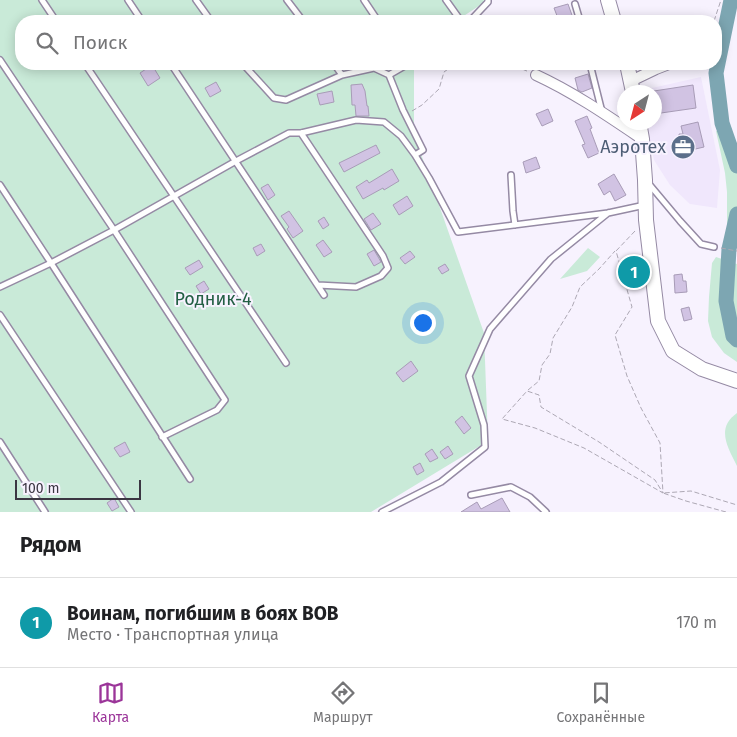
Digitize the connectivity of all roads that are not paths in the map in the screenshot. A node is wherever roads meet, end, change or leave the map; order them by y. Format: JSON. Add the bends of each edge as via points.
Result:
{"nodes":[{"id":1,"x":42,"y":0,"type":"edge"},
{"id":2,"x":128,"y":0,"type":"edge"},
{"id":3,"x":196,"y":0,"type":"edge"},
{"id":4,"x":287,"y":0,"type":"edge"},
{"id":5,"x":364,"y":0,"type":"edge"},
{"id":6,"x":446,"y":0,"type":"edge"},
{"id":7,"x":488,"y":0,"type":"edge"},
{"id":8,"x":608,"y":0,"type":"edge"},
{"id":9,"x":576,"y":4,"type":"dead end"},
{"id":10,"x":52,"y":15,"type":"edge"},
{"id":11,"x":138,"y":15,"type":"edge"},
{"id":12,"x":207,"y":15,"type":"edge"},
{"id":13,"x":298,"y":15,"type":"edge"},
{"id":14,"x":374,"y":15,"type":"edge"},
{"id":15,"x":457,"y":15,"type":"edge"},
{"id":16,"x":476,"y":15,"type":"edge"},
{"id":17,"x":579,"y":15,"type":"edge"},
{"id":18,"x":612,"y":15,"type":"edge"},
{"id":19,"x":0,"y":60,"type":"edge"},
{"id":20,"x":89,"y":70,"type":"edge"},
{"id":21,"x":175,"y":70,"type":"edge"},
{"id":22,"x":248,"y":70,"type":"edge"},
{"id":23,"x":338,"y":70,"type":"edge"},
{"id":24,"x":365,"y":70,"type":"edge"},
{"id":25,"x":379,"y":70,"type":"edge"},
{"id":26,"x":397,"y":70,"type":"edge"},
{"id":27,"x":592,"y":70,"type":"edge"},
{"id":28,"x":628,"y":70,"type":"edge"},
{"id":29,"x":655,"y":70,"type":"edge"},
{"id":30,"x":342,"y":75,"type":"junction"},
{"id":31,"x":390,"y":75,"type":"junction"},
{"id":32,"x":536,"y":75,"type":"road end"},
{"id":33,"x":632,"y":85,"type":"edge"},
{"id":34,"x":635,"y":85,"type":"edge"},
{"id":35,"x":602,"y":112,"type":"junction"},
{"id":36,"x":640,"y":130,"type":"edge"},
{"id":37,"x":301,"y":133,"type":"junction"},
{"id":38,"x":642,"y":139,"type":"junction"},
{"id":39,"x":415,"y":155,"type":"junction"},
{"id":40,"x":236,"y":161,"type":"junction"},
{"id":41,"x":511,"y":175,"type":"dead end"},
{"id":42,"x":646,"y":180,"type":"junction"},
{"id":43,"x":0,"y":185,"type":"edge"},
{"id":44,"x":173,"y":196,"type":"junction"},
{"id":45,"x":646,"y":205,"type":"junction"},
{"id":46,"x":608,"y":213,"type":"junction"},
{"id":47,"x":515,"y":225,"type":"junction"},
{"id":48,"x":114,"y":230,"type":"junction"},
{"id":49,"x":714,"y":247,"type":"road end"},
{"id":50,"x":51,"y":263,"type":"junction"},
{"id":51,"x":318,"y":285,"type":"junction"},
{"id":52,"x":0,"y":287,"type":"edge"},
{"id":53,"x":324,"y":295,"type":"dead end"},
{"id":54,"x":0,"y":315,"type":"edge"},
{"id":55,"x":286,"y":363,"type":"dead end"},
{"id":56,"x":737,"y":381,"type":"edge"},
{"id":57,"x":162,"y":436,"type":"junction"},
{"id":58,"x":0,"y":442,"type":"edge"},
{"id":59,"x":190,"y":479,"type":"dead end"},
{"id":60,"x":471,"y":495,"type":"dead end"},
{"id":61,"x":45,"y":512,"type":"edge"},
{"id":62,"x":131,"y":512,"type":"edge"},
{"id":63,"x":382,"y":512,"type":"edge"},
{"id":64,"x":546,"y":512,"type":"edge"}],
"edges":[{"from":1,"to":10,"type":"lane"},
{"from":2,"to":11,"type":"lane"},
{"from":3,"to":12,"type":"lane"},
{"from":4,"to":13,"type":"lane"},
{"from":5,"to":14,"type":"lane"},
{"from":6,"to":15,"type":"lane"},
{"from":7,"to":16,"type":"lane"},
{"from":8,"to":18,"type":"street"},
{"from":9,"to":17,"type":"lane"},
{"from":19,"to":48,"type":"lane"},
{"from":20,"to":44,"type":"lane"},
{"from":21,"to":40,"type":"lane"},
{"from":22,"to":30,"type":"lane","via":[[274,98],[286,100]]},
{"from":23,"to":30,"type":"lane"},
{"from":24,"to":30,"type":"lane"},
{"from":25,"to":31,"type":"lane"},
{"from":26,"to":31,"type":"lane"},
{"from":27,"to":35,"type":"lane"},
{"from":28,"to":33,"type":"street"},
{"from":29,"to":34,"type":"street"},
{"from":31,"to":39,"type":"lane","via":[[423,150]]},
{"from":32,"to":35,"type":"street"},
{"from":35,"to":38,"type":"street"},
{"from":36,"to":38,"type":"street"},
{"from":37,"to":39,"type":"lane","via":[[356,120],[384,122],[401,136]]},
{"from":37,"to":40,"type":"lane","via":[[289,133]]},
{"from":37,"to":51,"type":"lane","via":[[388,268],[381,276],[356,287]]},
{"from":38,"to":42,"type":"street"},
{"from":39,"to":47,"type":"lane","via":[[458,232]]},
{"from":40,"to":44,"type":"lane"},
{"from":40,"to":51,"type":"lane"},
{"from":41,"to":47,"type":"lane"},
{"from":42,"to":45,"type":"street"},
{"from":42,"to":49,"type":"lane","via":[[701,244]]},
{"from":43,"to":50,"type":"lane"},
{"from":44,"to":48,"type":"lane"},
{"from":44,"to":55,"type":"lane"},
{"from":45,"to":46,"type":"lane"},
{"from":45,"to":56,"type":"street","via":[[658,321],[673,351],[702,370]]},
{"from":46,"to":47,"type":"lane"},
{"from":46,"to":63,"type":"lane","via":[[551,258],[490,329],[468,376],[484,425],[485,447],[441,482]]},
{"from":48,"to":50,"type":"lane"},
{"from":48,"to":57,"type":"lane","via":[[225,400],[217,410]]},
{"from":50,"to":52,"type":"lane"},
{"from":50,"to":57,"type":"lane"},
{"from":51,"to":53,"type":"lane"},
{"from":54,"to":62,"type":"lane"},
{"from":57,"to":59,"type":"lane"},
{"from":58,"to":61,"type":"lane"},
{"from":60,"to":64,"type":"lane","via":[[511,487],[530,497]]}]}
